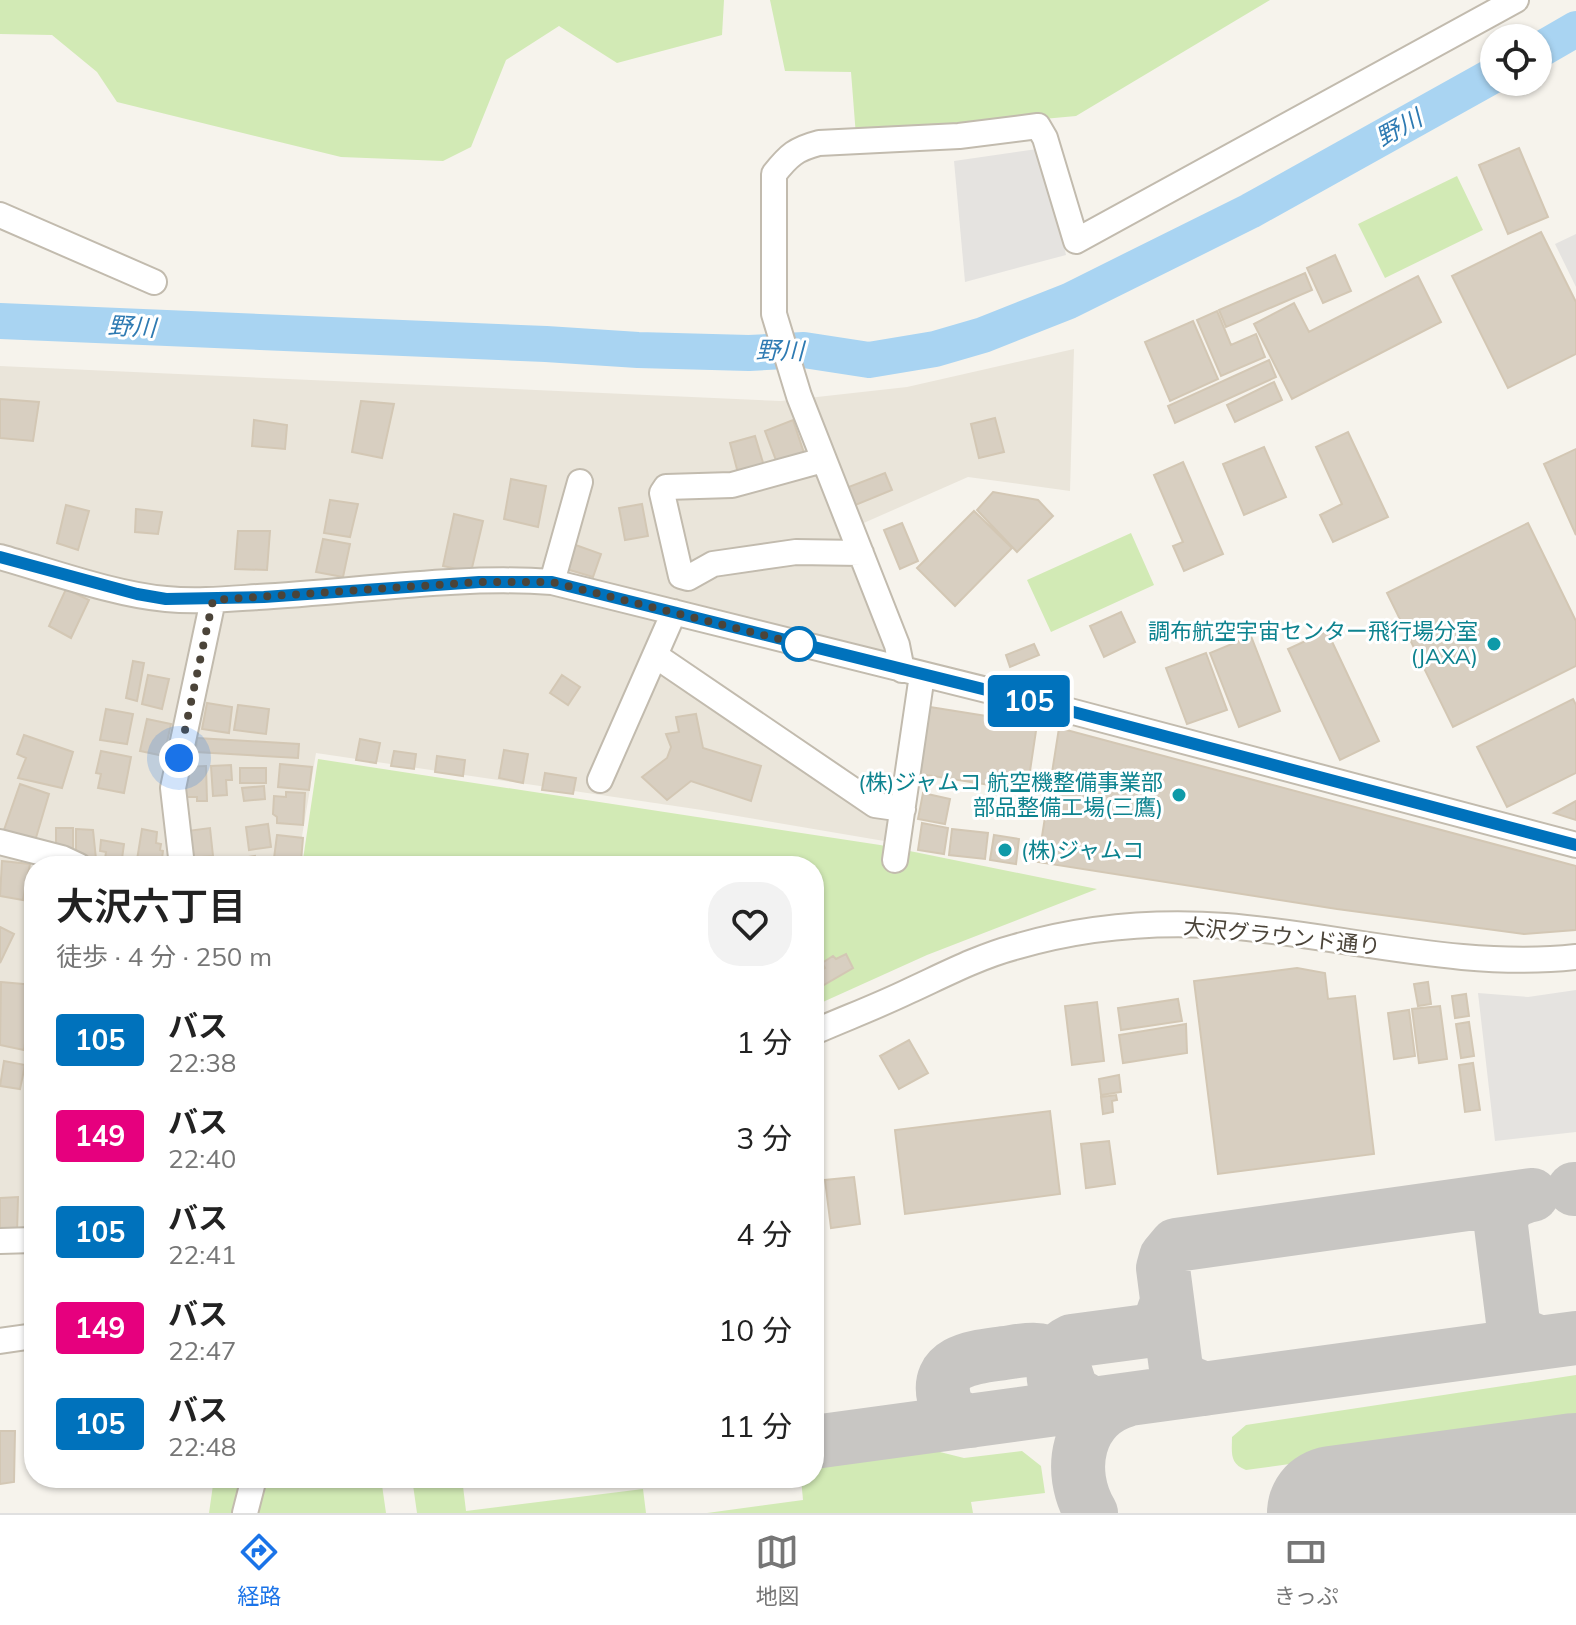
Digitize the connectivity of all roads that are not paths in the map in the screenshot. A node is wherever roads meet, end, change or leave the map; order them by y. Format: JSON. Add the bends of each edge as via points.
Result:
{"nodes":[{"id":1,"x":1516,"y":0,"type":"edge"},
{"id":2,"x":0,"y":215,"type":"edge"},
{"id":3,"x":154,"y":282,"type":"dead end"},
{"id":4,"x":823,"y":460,"type":"junction"},
{"id":5,"x":580,"y":482,"type":"dead end"},
{"id":6,"x":861,"y":553,"type":"junction"},
{"id":7,"x":0,"y":557,"type":"edge"},
{"id":8,"x":552,"y":582,"type":"junction"},
{"id":9,"x":213,"y":600,"type":"junction"},
{"id":10,"x":674,"y":612,"type":"junction"},
{"id":11,"x":656,"y":656,"type":"junction"},
{"id":12,"x":912,"y":673,"type":"junction"},
{"id":13,"x":600,"y":780,"type":"dead end"},
{"id":14,"x":903,"y":809,"type":"junction"},
{"id":15,"x":0,"y":842,"type":"edge"},
{"id":16,"x":1576,"y":845,"type":"edge"},
{"id":17,"x":54,"y":856,"type":"edge"},
{"id":18,"x":181,"y":856,"type":"edge"},
{"id":19,"x":895,"y":860,"type":"dead end"},
{"id":20,"x":1576,"y":957,"type":"edge"},
{"id":21,"x":824,"y":1028,"type":"edge"},
{"id":22,"x":24,"y":1240,"type":"edge"},
{"id":23,"x":0,"y":1241,"type":"edge"},
{"id":24,"x":24,"y":1337,"type":"edge"},
{"id":25,"x":0,"y":1341,"type":"edge"},
{"id":26,"x":251,"y":1488,"type":"edge"},
{"id":27,"x":245,"y":1513,"type":"edge"}],
"edges":[{"from":1,"to":4,"type":"street","via":[[1076,241],[1038,126],[799,148],[774,174],[772,290],[778,325]]},
{"from":2,"to":3,"type":"street"},
{"from":4,"to":6,"type":"street"},
{"from":4,"to":6,"type":"street","via":[[732,485],[666,487],[662,493],[681,576],[688,578],[713,564],[796,552]]},
{"from":5,"to":8,"type":"street"},
{"from":6,"to":12,"type":"street"},
{"from":7,"to":9,"type":"street","via":[[137,594]]},
{"from":8,"to":9,"type":"street"},
{"from":8,"to":10,"type":"street"},
{"from":9,"to":18,"type":"street","via":[[173,788]]},
{"from":10,"to":11,"type":"street"},
{"from":10,"to":12,"type":"street"},
{"from":11,"to":13,"type":"street"},
{"from":11,"to":14,"type":"street","via":[[875,805]]},
{"from":12,"to":14,"type":"street"},
{"from":12,"to":16,"type":"street"},
{"from":14,"to":19,"type":"street"},
{"from":15,"to":17,"type":"street"},
{"from":20,"to":21,"type":"street","name":"大沢グラウンド通り","via":[[1485,959],[1224,926],[1156,924],[1071,933],[1013,947]]},
{"from":22,"to":23,"type":"street"},
{"from":24,"to":25,"type":"street"},
{"from":26,"to":27,"type":"street"}]}
